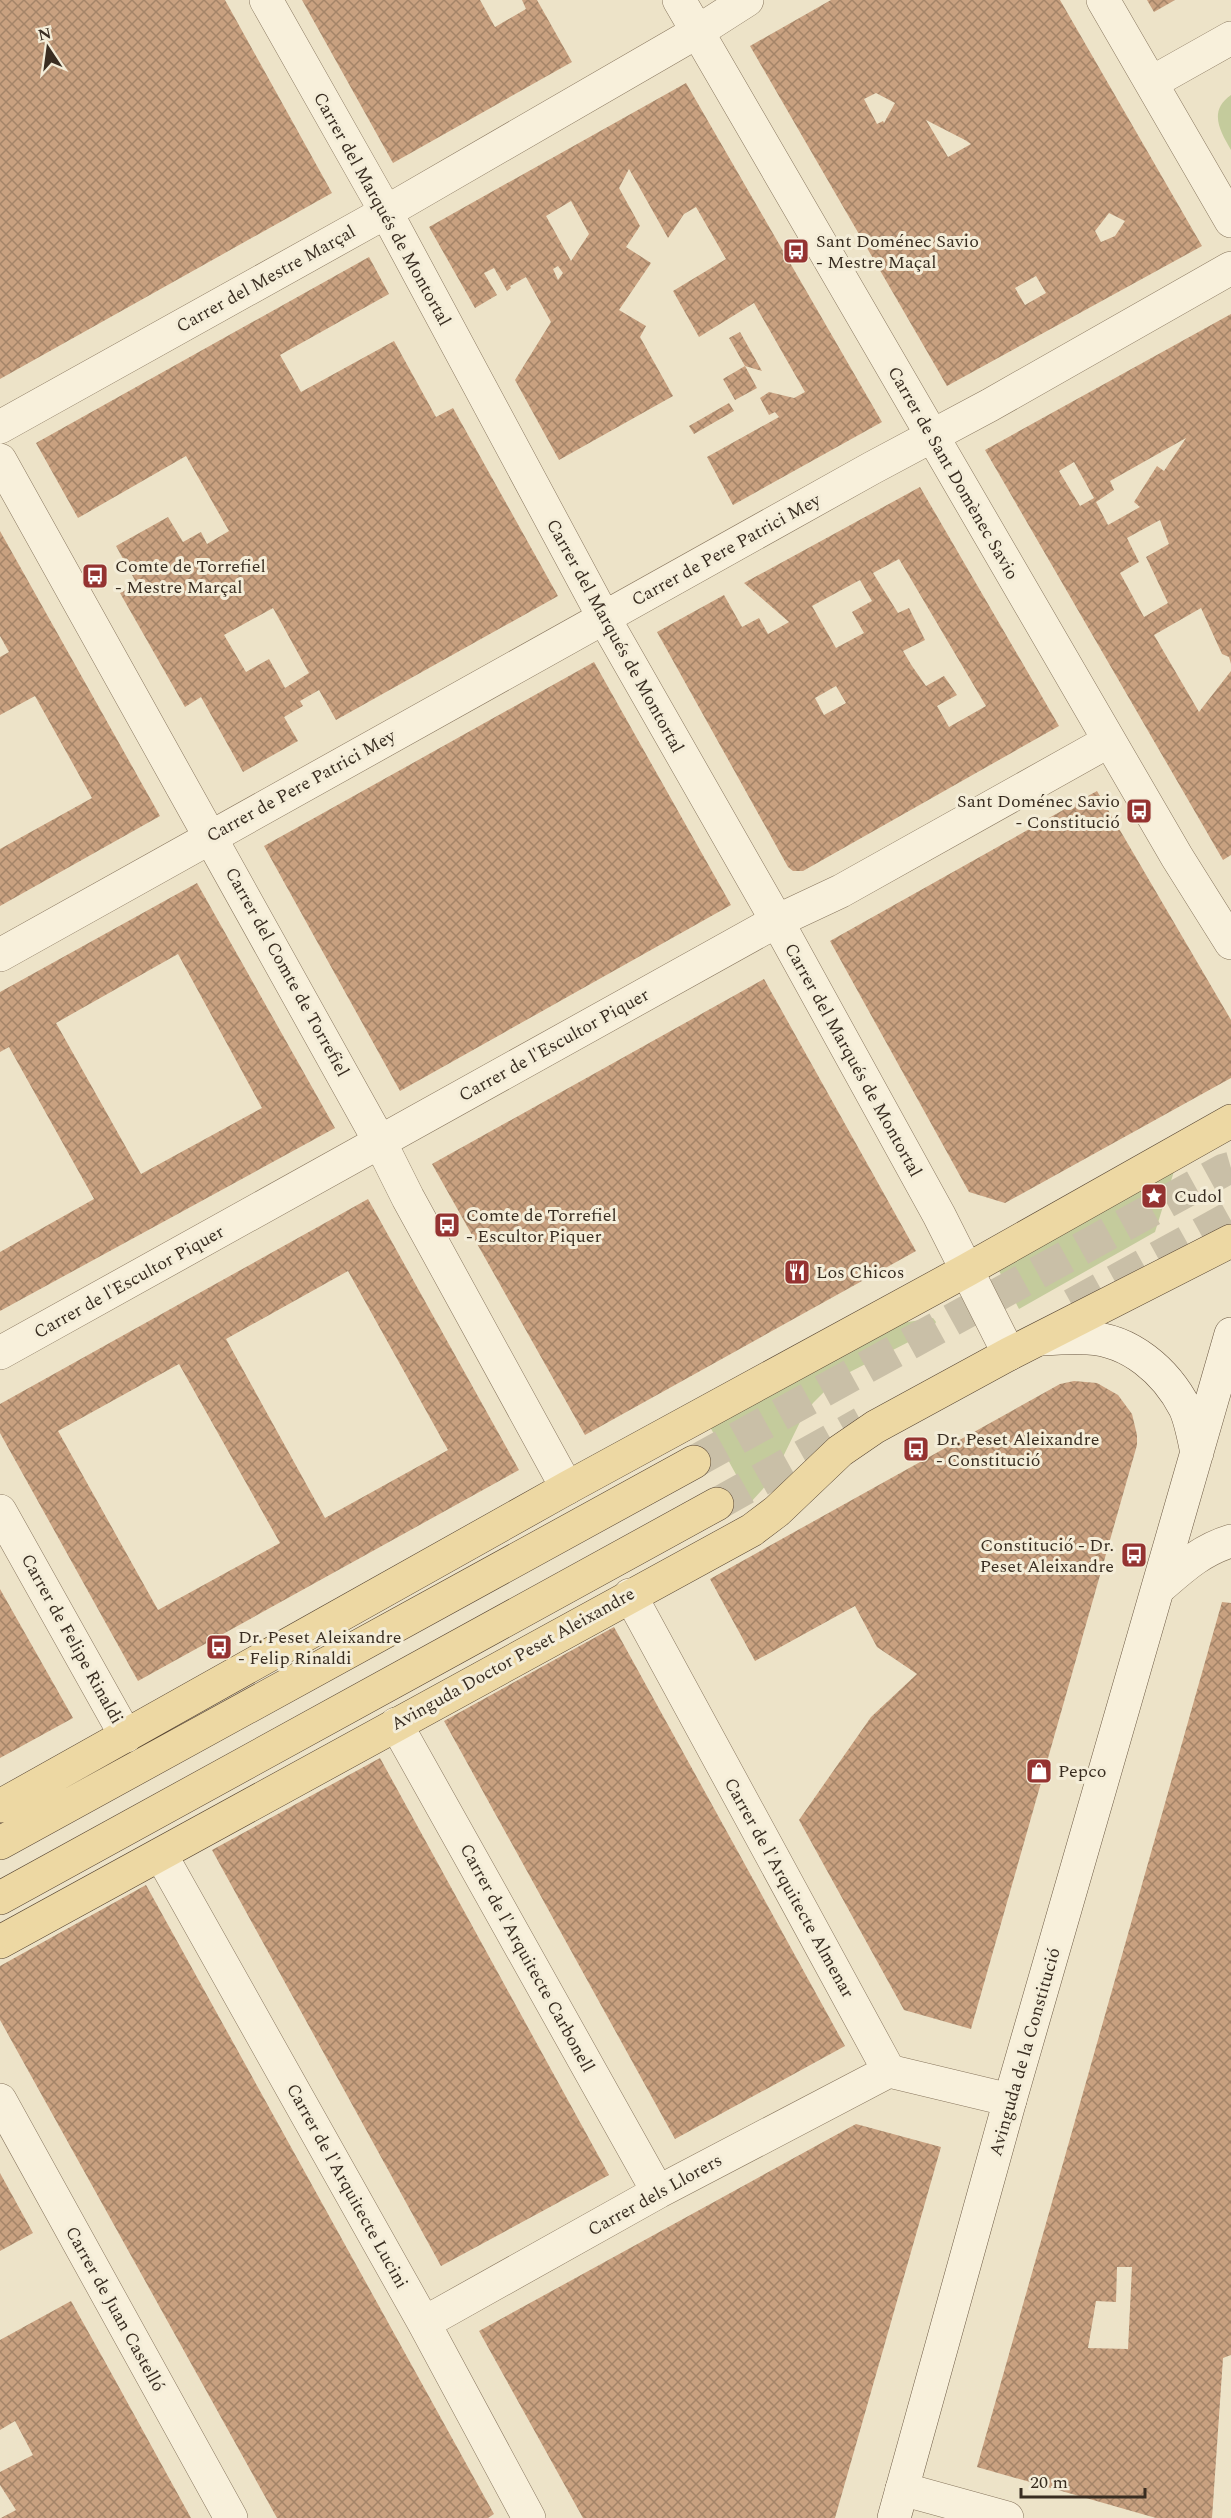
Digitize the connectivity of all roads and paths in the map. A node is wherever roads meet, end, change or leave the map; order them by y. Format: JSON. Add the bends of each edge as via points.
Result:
{"nodes":[{"id":1,"x":266,"y":0,"type":"edge"},
{"id":2,"x":679,"y":0,"type":"edge"},
{"id":3,"x":747,"y":0,"type":"edge"},
{"id":4,"x":1103,"y":0,"type":"edge"},
{"id":5,"x":697,"y":32,"type":"junction"},
{"id":6,"x":1231,"y":38,"type":"edge"},
{"id":7,"x":1151,"y":83,"type":"junction"},
{"id":8,"x":386,"y":212,"type":"junction"},
{"id":9,"x":1231,"y":220,"type":"edge"},
{"id":10,"x":1231,"y":268,"type":"edge"},
{"id":11,"x":0,"y":427,"type":"edge"},
{"id":12,"x":931,"y":437,"type":"junction"},
{"id":13,"x":0,"y":460,"type":"edge"},
{"id":14,"x":604,"y":618,"type":"junction"},
{"id":15,"x":1109,"y":741,"type":"junction"},
{"id":16,"x":212,"y":836,"type":"junction"},
{"id":17,"x":777,"y":921,"type":"junction"},
{"id":18,"x":1231,"y":943,"type":"edge"},
{"id":19,"x":0,"y":955,"type":"edge"},
{"id":20,"x":1231,"y":1121,"type":"edge"},
{"id":21,"x":380,"y":1142,"type":"junction"},
{"id":22,"x":1231,"y":1241,"type":"edge"},
{"id":23,"x":967,"y":1270,"type":"junction"},
{"id":24,"x":1231,"y":1334,"type":"edge"},
{"id":25,"x":1041,"y":1339,"type":"junction"},
{"id":26,"x":0,"y":1353,"type":"edge"},
{"id":27,"x":1009,"y":1354,"type":"junction"},
{"id":28,"x":1198,"y":1454,"type":"junction"},
{"id":29,"x":694,"y":1462,"type":"tunnel mouth"},
{"id":30,"x":567,"y":1488,"type":"junction"},
{"id":31,"x":717,"y":1504,"type":"tunnel mouth"},
{"id":32,"x":0,"y":1511,"type":"edge"},
{"id":33,"x":1231,"y":1541,"type":"edge"},
{"id":34,"x":1159,"y":1588,"type":"junction"},
{"id":35,"x":630,"y":1595,"type":"junction"},
{"id":36,"x":396,"y":1724,"type":"junction"},
{"id":37,"x":126,"y":1736,"type":"junction"},
{"id":38,"x":0,"y":1806,"type":"edge"},
{"id":39,"x":0,"y":1843,"type":"edge"},
{"id":40,"x":161,"y":1855,"type":"junction"},
{"id":41,"x":0,"y":1898,"type":"edge"},
{"id":42,"x":0,"y":1942,"type":"edge"},
{"id":43,"x":889,"y":2071,"type":"junction"},
{"id":44,"x":0,"y":2100,"type":"edge"},
{"id":45,"x":1010,"y":2100,"type":"junction"},
{"id":46,"x":658,"y":2192,"type":"junction"},
{"id":47,"x":424,"y":2324,"type":"junction"},
{"id":48,"x":898,"y":2504,"type":"edge"},
{"id":49,"x":231,"y":2518,"type":"edge"},
{"id":50,"x":529,"y":2518,"type":"edge"},
{"id":51,"x":1007,"y":2518,"type":"edge"}],
"edges":[{"from":1,"to":8,"type":"street","name":"Carrer del Marqués de Montortal"},
{"from":2,"to":5,"type":"street","name":"Carrer de Sant Domènec Savio"},
{"from":3,"to":5,"type":"street","name":"Carrer del Mestre Marçal"},
{"from":4,"to":7,"type":"street"},
{"from":5,"to":8,"type":"street","name":"Carrer del Mestre Marçal"},
{"from":5,"to":12,"type":"street","name":"Carrer de Sant Domènec Savio"},
{"from":6,"to":7,"type":"street"},
{"from":7,"to":9,"type":"street"},
{"from":8,"to":11,"type":"street","name":"Carrer del Mestre Marçal"},
{"from":8,"to":14,"type":"street","name":"Carrer del Marqués de Montortal"},
{"from":10,"to":12,"type":"street","name":"Carrer de Pere Patrici Mey"},
{"from":12,"to":14,"type":"street","name":"Carrer de Pere Patrici Mey"},
{"from":12,"to":15,"type":"street","name":"Carrer de Sant Domènec Savio"},
{"from":13,"to":16,"type":"street","name":"Carrer del Comte de Torrefiel"},
{"from":14,"to":16,"type":"street","name":"Carrer de Pere Patrici Mey"},
{"from":14,"to":17,"type":"street","name":"Carrer del Marqués de Montortal"},
{"from":15,"to":17,"type":"street","name":"Carrer de l'Escultor Piquer","via":[[841,891]]},
{"from":15,"to":18,"type":"street","name":"Carrer de Sant Domènec Savio"},
{"from":16,"to":19,"type":"street","name":"Carrer de Pere Patrici Mey"},
{"from":16,"to":21,"type":"street","name":"Carrer del Comte de Torrefiel"},
{"from":17,"to":21,"type":"street","name":"Carrer de l'Escultor Piquer"},
{"from":17,"to":23,"type":"street","name":"Carrer del Marqués de Montortal"},
{"from":20,"to":23,"type":"main road"},
{"from":21,"to":26,"type":"street","name":"Carrer de l'Escultor Piquer"},
{"from":21,"to":30,"type":"street","name":"Carrer del Comte de Torrefiel"},
{"from":22,"to":25,"type":"main road","name":"Avinguda Doctor Peset Aleixandre"},
{"from":23,"to":27,"type":"street"},
{"from":23,"to":30,"type":"main road"},
{"from":24,"to":28,"type":"street","name":"Avinguda de la Constitució"},
{"from":25,"to":27,"type":"main road","name":"Avinguda Doctor Peset Aleixandre"},
{"from":25,"to":28,"type":"street","via":[[1090,1338],[1120,1344],[1147,1360],[1186,1409]]},
{"from":27,"to":35,"type":"main road","name":"Avinguda Doctor Peset Aleixandre","via":[[875,1427],[840,1451],[752,1530]]},
{"from":28,"to":34,"type":"street","name":"Avinguda de la Constitució"},
{"from":29,"to":39,"type":"main road"},
{"from":30,"to":37,"type":"main road"},
{"from":31,"to":41,"type":"main road","name":"Avinguda Doctor Peset Aleixandre"},
{"from":32,"to":37,"type":"street","name":"Carrer de Felipe Rinaldi"},
{"from":33,"to":34,"type":"street","via":[[1196,1556]]},
{"from":34,"to":45,"type":"street","name":"Avinguda de la Constitució"},
{"from":35,"to":36,"type":"main road","name":"Avinguda Doctor Peset Aleixandre"},
{"from":35,"to":43,"type":"street","name":"Carrer de l'Arquitecte Almenar"},
{"from":36,"to":40,"type":"main road","name":"Avinguda Doctor Peset Aleixandre"},
{"from":36,"to":46,"type":"street","name":"Carrer de l'Arquitecte Carbonell"},
{"from":37,"to":38,"type":"main road"},
{"from":40,"to":42,"type":"main road","name":"Avinguda Doctor Peset Aleixandre"},
{"from":40,"to":47,"type":"street","name":"Carrer de l'Arquitecte Lucini"},
{"from":43,"to":45,"type":"street"},
{"from":43,"to":46,"type":"street","name":"Carrer dels Llorers"},
{"from":44,"to":49,"type":"street","name":"Carrer de Juan Castelló"},
{"from":45,"to":48,"type":"street","name":"Avinguda de la Constitució"},
{"from":46,"to":47,"type":"street","name":"Carrer dels Llorers"},
{"from":47,"to":50,"type":"street","name":"Carrer de l'Arquitecte Lucini"},
{"from":48,"to":51,"type":"street"}]}
